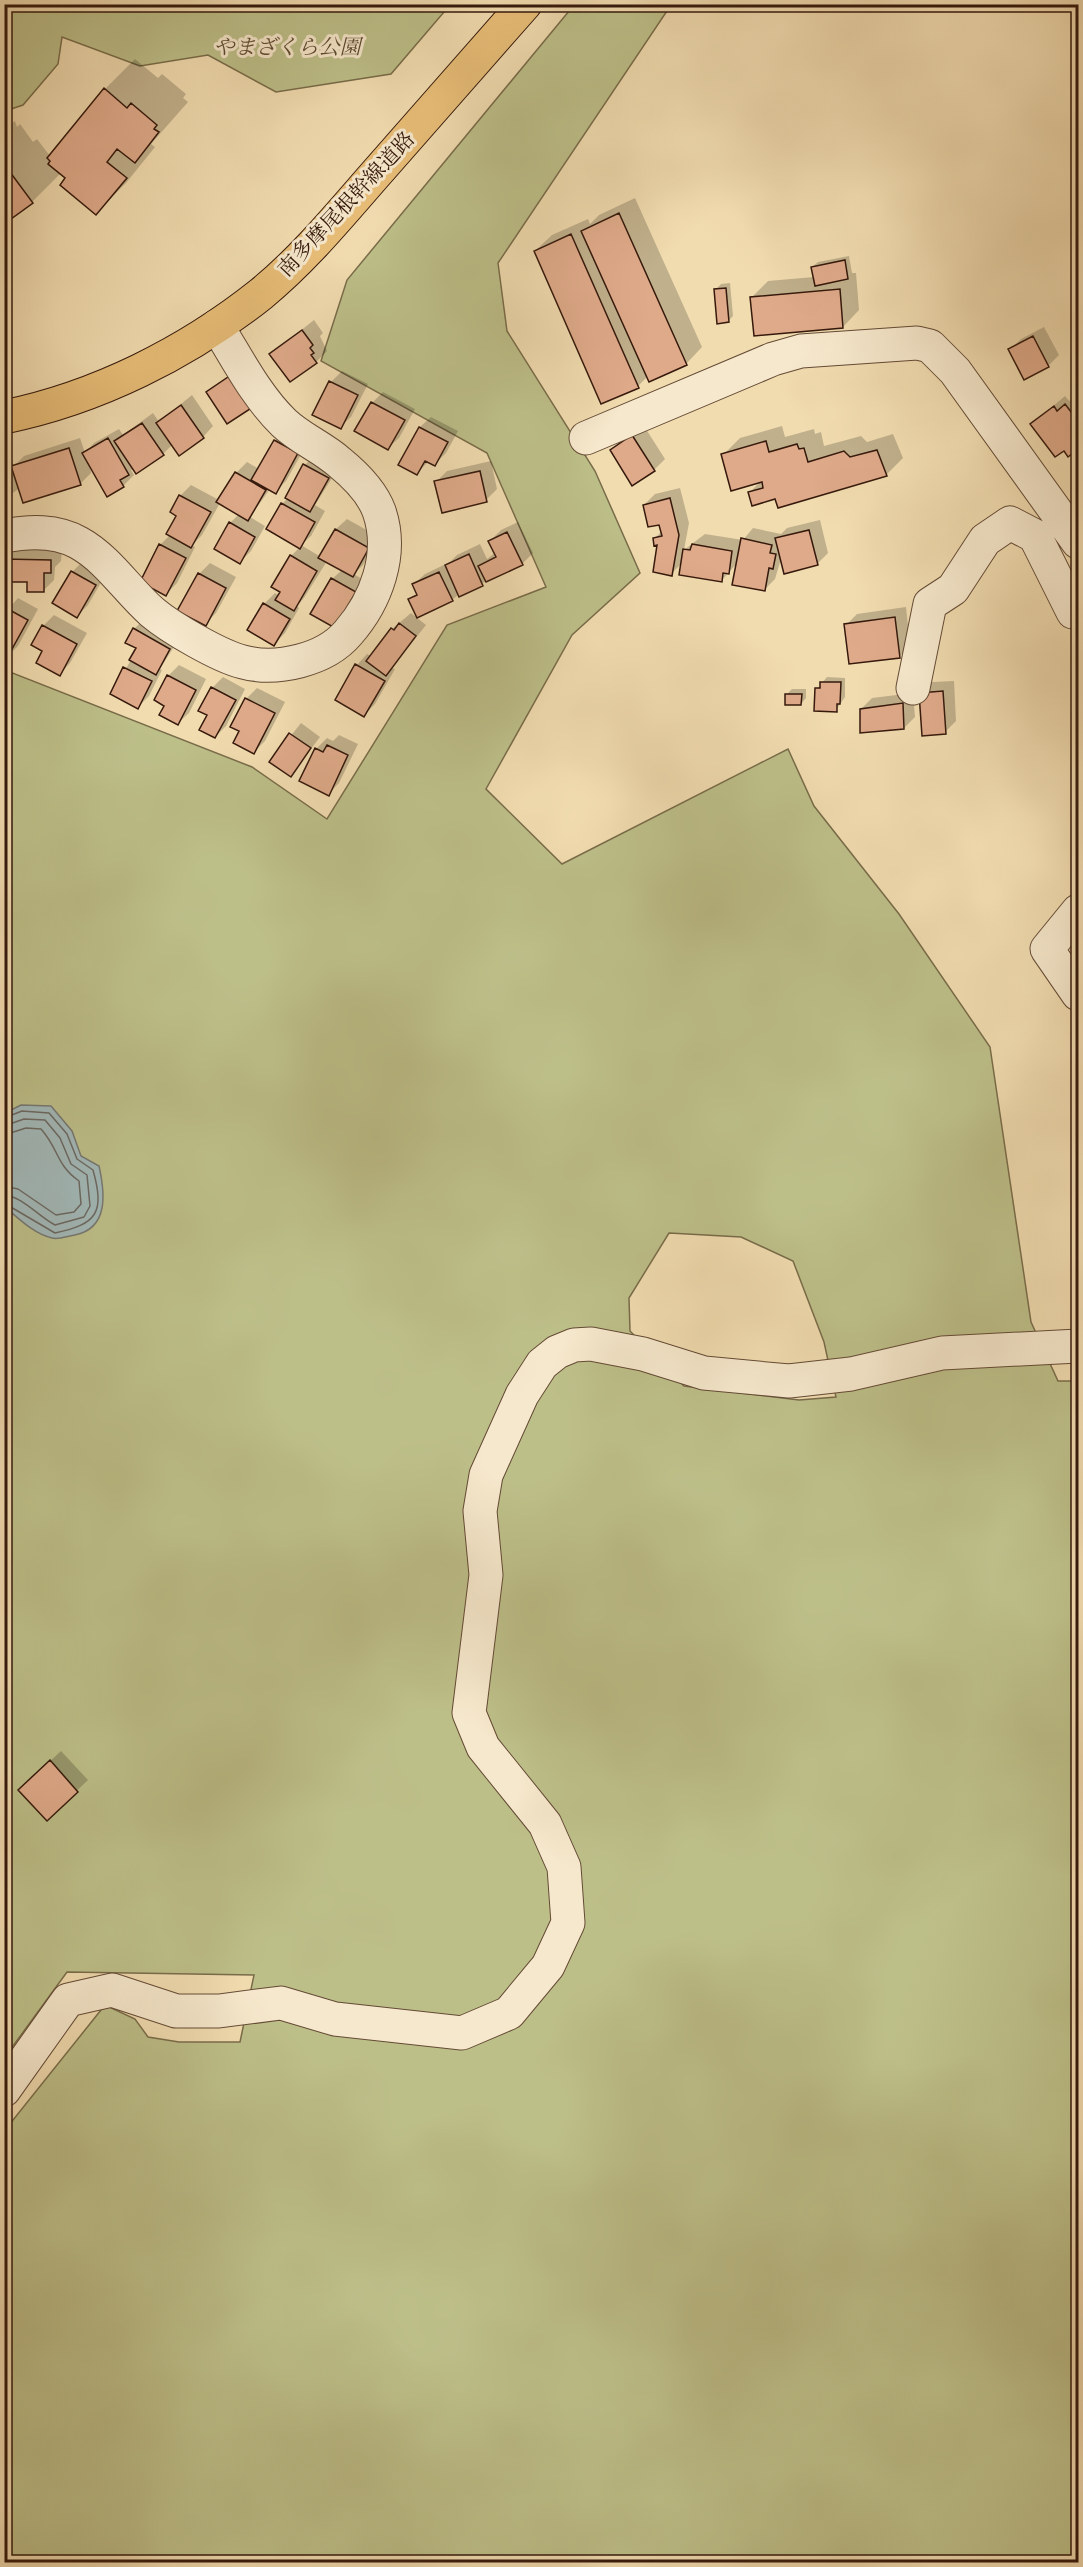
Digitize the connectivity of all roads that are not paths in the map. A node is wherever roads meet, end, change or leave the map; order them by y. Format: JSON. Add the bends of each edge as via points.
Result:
{"nodes":[{"id":1,"x":525,"y":4,"type":"edge"},
{"id":2,"x":217,"y":326,"type":"junction"},
{"id":3,"x":4,"y":417,"type":"edge"},
{"id":4,"x":586,"y":438,"type":"dead end"},
{"id":5,"x":4,"y":536,"type":"edge"},
{"id":6,"x":1078,"y":542,"type":"edge"},
{"id":7,"x":1078,"y":612,"type":"edge"},
{"id":8,"x":913,"y":688,"type":"dead end"},
{"id":9,"x":1078,"y":911,"type":"edge"},
{"id":10,"x":1078,"y":994,"type":"edge"},
{"id":11,"x":1078,"y":1346,"type":"edge"},
{"id":12,"x":4,"y":2090,"type":"edge"}],
"edges":[{"from":1,"to":2,"type":"main road","name":"南多摩尾根幹線道路","via":[[312,247]]},
{"from":2,"to":3,"type":"main road","name":"南多摩尾根幹線道路","via":[[123,379],[66,401]]},
{"from":2,"to":5,"type":"street","via":[[265,402],[302,438],[337,460],[361,482],[379,511],[384,546],[380,578],[368,609],[346,636],[315,656],[279,665],[243,662],[173,629],[80,544],[56,534],[29,532]]},
{"from":4,"to":6,"type":"street","via":[[801,351],[917,343],[930,346],[955,371]]},
{"from":7,"to":8,"type":"street","via":[[1073,612],[1035,536],[1010,523],[985,540],[953,590],[930,604]]},
{"from":9,"to":10,"type":"street","via":[[1047,949]]},
{"from":11,"to":12,"type":"street","via":[[942,1353],[850,1374],[789,1381],[704,1373],[643,1354],[591,1344],[557,1352],[542,1364],[522,1395],[486,1475],[480,1511],[486,1575],[469,1713],[483,1747],[545,1824],[564,1867],[568,1923],[548,1966],[509,2013],[462,2033],[335,2019],[281,2003],[219,2011],[176,2011],[112,1990],[68,2000]]}]}
